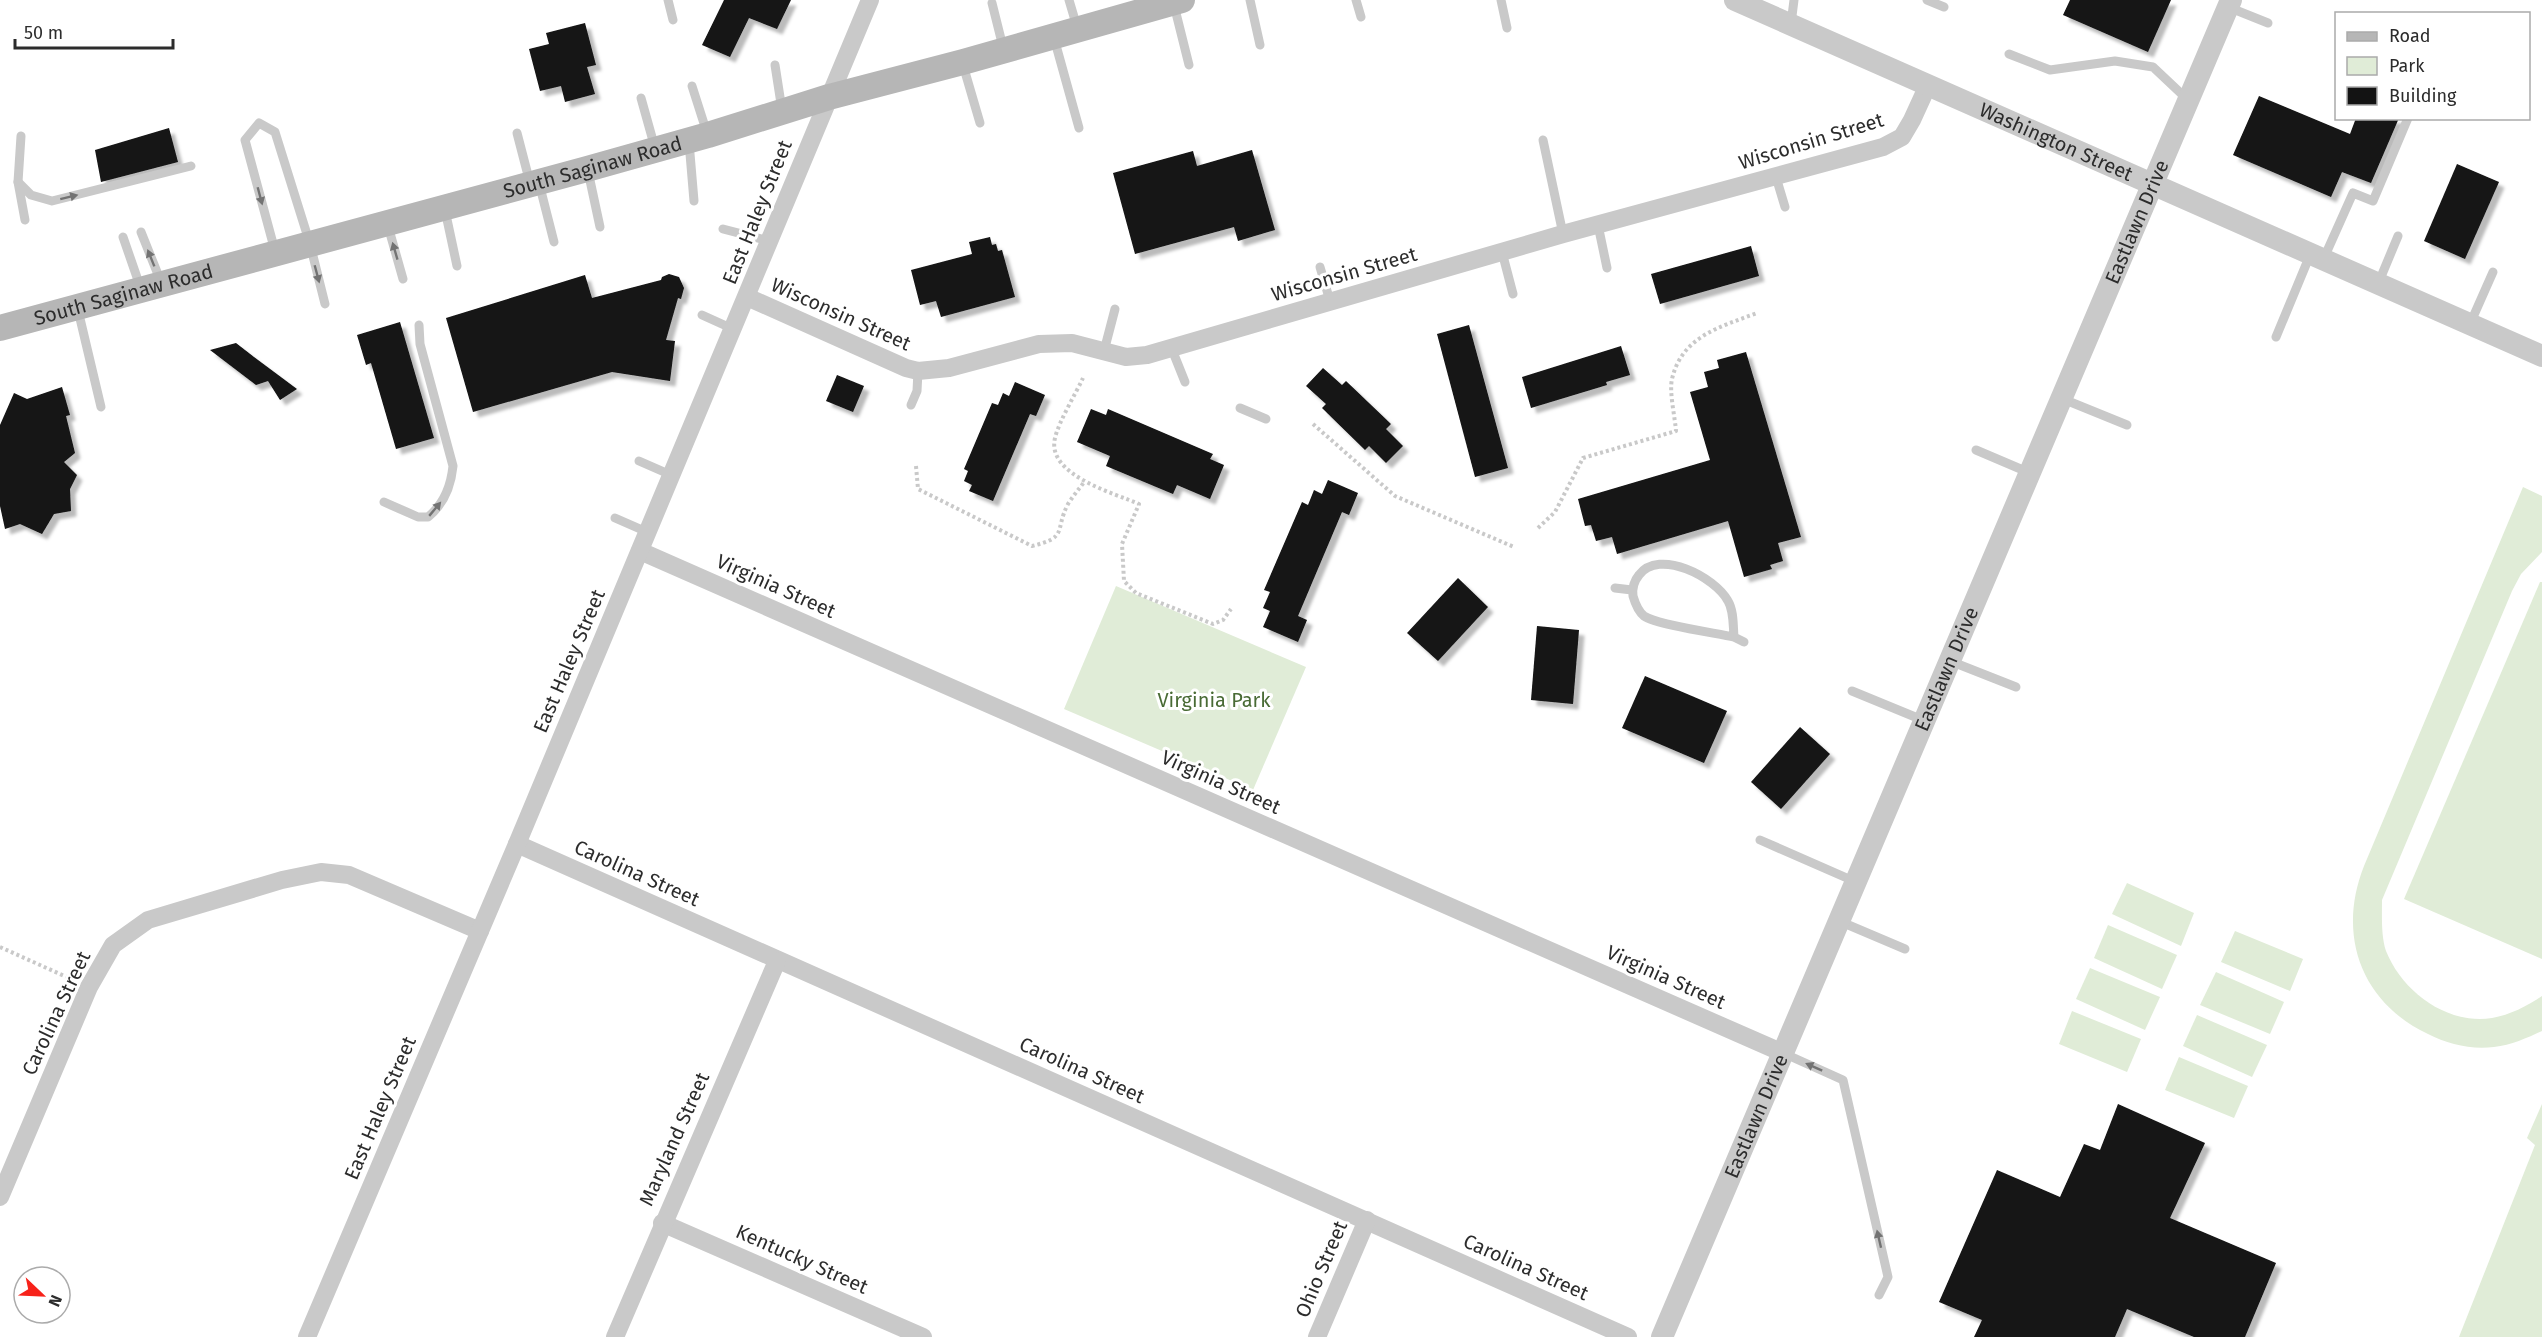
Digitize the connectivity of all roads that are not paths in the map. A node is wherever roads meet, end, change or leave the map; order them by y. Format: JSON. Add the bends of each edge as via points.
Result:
{"nodes":[{"id":1,"x":668,"y":0,"type":"edge"},
{"id":2,"x":870,"y":0,"type":"edge"},
{"id":3,"x":1069,"y":0,"type":"edge"},
{"id":4,"x":1250,"y":0,"type":"edge"},
{"id":5,"x":1356,"y":0,"type":"edge"},
{"id":6,"x":1501,"y":0,"type":"edge"},
{"id":7,"x":1735,"y":0,"type":"edge"},
{"id":8,"x":1794,"y":0,"type":"edge"},
{"id":9,"x":1927,"y":0,"type":"edge"},
{"id":10,"x":1178,"y":1,"type":"edge"},
{"id":11,"x":992,"y":3,"type":"dead end"},
{"id":12,"x":2230,"y":4,"type":"edge"},
{"id":13,"x":1944,"y":7,"type":"dead end"},
{"id":14,"x":1361,"y":17,"type":"dead end"},
{"id":15,"x":673,"y":20,"type":"dead end"},
{"id":16,"x":2268,"y":23,"type":"dead end"},
{"id":17,"x":1791,"y":25,"type":"junction"},
{"id":18,"x":1508,"y":28,"type":"dead end"},
{"id":19,"x":1078,"y":30,"type":"junction"},
{"id":20,"x":1053,"y":36,"type":"junction"},
{"id":21,"x":1260,"y":45,"type":"dead end"},
{"id":22,"x":1004,"y":51,"type":"junction"},
{"id":23,"x":2009,"y":54,"type":"dead end"},
{"id":24,"x":963,"y":62,"type":"junction"},
{"id":25,"x":1189,"y":64,"type":"dead end"},
{"id":26,"x":775,"y":65,"type":"dead end"},
{"id":27,"x":1928,"y":85,"type":"junction"},
{"id":28,"x":692,"y":86,"type":"dead end"},
{"id":29,"x":829,"y":97,"type":"junction"},
{"id":30,"x":641,"y":98,"type":"dead end"},
{"id":31,"x":2188,"y":100,"type":"junction"},
{"id":32,"x":782,"y":112,"type":"junction"},
{"id":33,"x":2407,"y":120,"type":"edge"},
{"id":34,"x":980,"y":123,"type":"dead end"},
{"id":35,"x":1079,"y":128,"type":"dead end"},
{"id":36,"x":517,"y":133,"type":"dead end"},
{"id":37,"x":21,"y":136,"type":"dead end"},
{"id":38,"x":698,"y":137,"type":"junction"},
{"id":39,"x":1543,"y":140,"type":"dead end"},
{"id":40,"x":655,"y":150,"type":"junction"},
{"id":41,"x":191,"y":166,"type":"dead end"},
{"id":42,"x":587,"y":169,"type":"junction"},
{"id":43,"x":1776,"y":177,"type":"junction"},
{"id":44,"x":18,"y":182,"type":"junction"},
{"id":45,"x":535,"y":183,"type":"junction"},
{"id":46,"x":2153,"y":184,"type":"junction"},
{"id":47,"x":694,"y":201,"type":"dead end"},
{"id":48,"x":1785,"y":207,"type":"dead end"},
{"id":49,"x":444,"y":208,"type":"junction"},
{"id":50,"x":25,"y":220,"type":"dead end"},
{"id":51,"x":387,"y":223,"type":"junction"},
{"id":52,"x":1598,"y":225,"type":"junction"},
{"id":53,"x":600,"y":227,"type":"dead end"},
{"id":54,"x":723,"y":229,"type":"dead end"},
{"id":55,"x":141,"y":232,"type":"dead end"},
{"id":56,"x":1563,"y":234,"type":"junction"},
{"id":57,"x":2398,"y":236,"type":"dead end"},
{"id":58,"x":123,"y":237,"type":"dead end"},
{"id":59,"x":770,"y":241,"type":"junction"},
{"id":60,"x":554,"y":242,"type":"dead end"},
{"id":61,"x":310,"y":244,"type":"junction"},
{"id":62,"x":1502,"y":252,"type":"junction"},
{"id":63,"x":276,"y":254,"type":"junction"},
{"id":64,"x":2317,"y":258,"type":"junction"},
{"id":65,"x":457,"y":266,"type":"dead end"},
{"id":66,"x":1320,"y":267,"type":"dead end"},
{"id":67,"x":1607,"y":268,"type":"dead end"},
{"id":68,"x":2493,"y":272,"type":"dead end"},
{"id":69,"x":403,"y":279,"type":"dead end"},
{"id":70,"x":2378,"y":284,"type":"junction"},
{"id":71,"x":151,"y":287,"type":"junction"},
{"id":72,"x":1513,"y":294,"type":"dead end"},
{"id":73,"x":747,"y":297,"type":"junction"},
{"id":74,"x":1330,"y":302,"type":"junction"},
{"id":75,"x":325,"y":304,"type":"dead end"},
{"id":76,"x":78,"y":307,"type":"junction"},
{"id":77,"x":1115,"y":309,"type":"dead end"},
{"id":78,"x":702,"y":315,"type":"dead end"},
{"id":79,"x":2470,"y":324,"type":"junction"},
{"id":80,"x":419,"y":326,"type":"dead end"},
{"id":81,"x":0,"y":328,"type":"edge"},
{"id":82,"x":733,"y":329,"type":"junction"},
{"id":83,"x":2276,"y":337,"type":"dead end"},
{"id":84,"x":1171,"y":347,"type":"junction"},
{"id":85,"x":1104,"y":351,"type":"junction"},
{"id":86,"x":2542,"y":356,"type":"edge"},
{"id":87,"x":918,"y":371,"type":"junction"},
{"id":88,"x":1185,"y":382,"type":"dead end"},
{"id":89,"x":2061,"y":399,"type":"junction"},
{"id":90,"x":911,"y":405,"type":"dead end"},
{"id":91,"x":101,"y":407,"type":"dead end"},
{"id":92,"x":1240,"y":408,"type":"dead end"},
{"id":93,"x":1266,"y":419,"type":"dead end"},
{"id":94,"x":2127,"y":425,"type":"dead end"},
{"id":95,"x":1976,"y":450,"type":"dead end"},
{"id":96,"x":639,"y":461,"type":"dead end"},
{"id":97,"x":2030,"y":473,"type":"junction"},
{"id":98,"x":671,"y":475,"type":"junction"},
{"id":99,"x":384,"y":502,"type":"dead end"},
{"id":100,"x":615,"y":518,"type":"dead end"},
{"id":101,"x":647,"y":532,"type":"junction"},
{"id":102,"x":640,"y":551,"type":"junction"},
{"id":103,"x":1615,"y":588,"type":"dead end"},
{"id":104,"x":1632,"y":590,"type":"junction"},
{"id":105,"x":1734,"y":637,"type":"junction"},
{"id":106,"x":1744,"y":642,"type":"dead end"},
{"id":107,"x":1950,"y":661,"type":"junction"},
{"id":108,"x":2016,"y":687,"type":"dead end"},
{"id":109,"x":1852,"y":691,"type":"dead end"},
{"id":110,"x":1924,"y":721,"type":"junction"},
{"id":111,"x":1760,"y":840,"type":"dead end"},
{"id":112,"x":517,"y":844,"type":"junction"},
{"id":113,"x":1856,"y":882,"type":"junction"},
{"id":114,"x":1839,"y":921,"type":"junction"},
{"id":115,"x":480,"y":931,"type":"junction"},
{"id":116,"x":1905,"y":949,"type":"dead end"},
{"id":117,"x":777,"y":961,"type":"junction"},
{"id":118,"x":1783,"y":1053,"type":"junction"},
{"id":119,"x":0,"y":1197,"type":"edge"},
{"id":120,"x":1367,"y":1220,"type":"junction"},
{"id":121,"x":662,"y":1223,"type":"junction"},
{"id":122,"x":1879,"y":1295,"type":"dead end"},
{"id":123,"x":307,"y":1337,"type":"edge"},
{"id":124,"x":615,"y":1337,"type":"edge"},
{"id":125,"x":923,"y":1337,"type":"edge"},
{"id":126,"x":1317,"y":1337,"type":"edge"},
{"id":127,"x":1628,"y":1337,"type":"edge"},
{"id":128,"x":1662,"y":1337,"type":"edge"}],
"edges":[{"from":1,"to":15,"type":"lane"},
{"from":2,"to":29,"type":"street","name":"East Haley Street"},
{"from":3,"to":19,"type":"lane"},
{"from":4,"to":21,"type":"lane"},
{"from":5,"to":14,"type":"lane"},
{"from":6,"to":18,"type":"lane"},
{"from":7,"to":17,"type":"street","name":"Washington Street"},
{"from":8,"to":17,"type":"lane"},
{"from":9,"to":13,"type":"lane"},
{"from":10,"to":19,"type":"main road","name":"South Saginaw Road"},
{"from":10,"to":25,"type":"lane"},
{"from":11,"to":22,"type":"lane"},
{"from":12,"to":16,"type":"lane"},
{"from":12,"to":31,"type":"street","name":"Eastlawn Drive"},
{"from":17,"to":27,"type":"street","name":"Washington Street"},
{"from":19,"to":20,"type":"main road","name":"South Saginaw Road"},
{"from":20,"to":22,"type":"main road","name":"South Saginaw Road"},
{"from":20,"to":35,"type":"lane"},
{"from":22,"to":24,"type":"main road","name":"South Saginaw Road"},
{"from":23,"to":31,"type":"lane","via":[[2050,70],[2115,61],[2153,67]]},
{"from":24,"to":29,"type":"main road","name":"South Saginaw Road"},
{"from":24,"to":34,"type":"lane"},
{"from":26,"to":32,"type":"lane"},
{"from":27,"to":43,"type":"street","name":"Wisconsin Street","via":[[1902,137],[1883,147]]},
{"from":27,"to":46,"type":"street","name":"Washington Street"},
{"from":28,"to":38,"type":"lane"},
{"from":29,"to":32,"type":"main road","name":"South Saginaw Road"},
{"from":29,"to":59,"type":"street","name":"East Haley Street"},
{"from":30,"to":40,"type":"lane"},
{"from":31,"to":46,"type":"street","name":"Eastlawn Drive"},
{"from":32,"to":38,"type":"main road","name":"South Saginaw Road"},
{"from":33,"to":64,"type":"lane","via":[[2373,201],[2353,193]]},
{"from":36,"to":45,"type":"lane"},
{"from":37,"to":44,"type":"lane"},
{"from":38,"to":40,"type":"main road","name":"South Saginaw Road"},
{"from":38,"to":47,"type":"lane"},
{"from":39,"to":56,"type":"lane"},
{"from":40,"to":42,"type":"main road","name":"South Saginaw Road"},
{"from":44,"to":41,"type":"lane","one_way":true,"via":[[31,195],[52,201]]},
{"from":42,"to":45,"type":"main road","name":"South Saginaw Road"},
{"from":42,"to":53,"type":"lane"},
{"from":43,"to":48,"type":"lane"},
{"from":43,"to":52,"type":"street","name":"Wisconsin Street"},
{"from":44,"to":50,"type":"lane"},
{"from":45,"to":49,"type":"main road","name":"South Saginaw Road"},
{"from":45,"to":60,"type":"lane"},
{"from":46,"to":64,"type":"street","name":"Washington Street"},
{"from":46,"to":89,"type":"street","name":"Eastlawn Drive"},
{"from":49,"to":51,"type":"main road","name":"South Saginaw Road"},
{"from":49,"to":65,"type":"lane"},
{"from":51,"to":61,"type":"main road","name":"South Saginaw Road"},
{"from":69,"to":51,"type":"lane","one_way":true},
{"from":52,"to":56,"type":"street","name":"Wisconsin Street"},
{"from":52,"to":67,"type":"lane"},
{"from":54,"to":59,"type":"lane"},
{"from":71,"to":55,"type":"lane","one_way":true},
{"from":56,"to":62,"type":"street","name":"Wisconsin Street"},
{"from":57,"to":70,"type":"lane"},
{"from":58,"to":71,"type":"lane"},
{"from":59,"to":73,"type":"street","name":"East Haley Street"},
{"from":61,"to":63,"type":"main road","name":"South Saginaw Road"},
{"from":61,"to":63,"type":"lane","one_way":true,"via":[[275,132],[259,123],[245,140]]},
{"from":61,"to":75,"type":"lane","one_way":true},
{"from":62,"to":72,"type":"lane"},
{"from":62,"to":74,"type":"street","name":"Wisconsin Street"},
{"from":63,"to":71,"type":"main road","name":"South Saginaw Road"},
{"from":64,"to":70,"type":"street","name":"Washington Street"},
{"from":64,"to":83,"type":"lane"},
{"from":66,"to":74,"type":"lane"},
{"from":68,"to":79,"type":"lane"},
{"from":70,"to":79,"type":"street","name":"Washington Street"},
{"from":71,"to":76,"type":"main road","name":"South Saginaw Road"},
{"from":73,"to":82,"type":"street","name":"East Haley Street"},
{"from":73,"to":87,"type":"street","name":"Wisconsin Street"},
{"from":74,"to":84,"type":"street","name":"Wisconsin Street"},
{"from":76,"to":81,"type":"main road","name":"South Saginaw Road"},
{"from":76,"to":91,"type":"lane"},
{"from":77,"to":85,"type":"lane"},
{"from":78,"to":82,"type":"lane"},
{"from":79,"to":86,"type":"street","name":"Washington Street"},
{"from":99,"to":80,"type":"lane","one_way":true,"via":[[418,517],[428,517],[452,481],[453,466],[420,344]]},
{"from":82,"to":98,"type":"street","name":"East Haley Street"},
{"from":84,"to":85,"type":"street","name":"Wisconsin Street","via":[[1126,357]]},
{"from":84,"to":88,"type":"lane"},
{"from":85,"to":87,"type":"street","name":"Wisconsin Street","via":[[1072,344],[1039,344],[949,368]]},
{"from":87,"to":90,"type":"lane"},
{"from":89,"to":94,"type":"lane"},
{"from":89,"to":97,"type":"street","name":"Eastlawn Drive"},
{"from":92,"to":93,"type":"lane"},
{"from":95,"to":97,"type":"lane"},
{"from":96,"to":98,"type":"lane"},
{"from":97,"to":107,"type":"street","name":"Eastlawn Drive"},
{"from":98,"to":101,"type":"street","name":"East Haley Street"},
{"from":100,"to":101,"type":"lane"},
{"from":101,"to":102,"type":"street","name":"East Haley Street"},
{"from":102,"to":112,"type":"street","name":"East Haley Street"},
{"from":102,"to":118,"type":"street","name":"Virginia Street"},
{"from":103,"to":104,"type":"lane"},
{"from":104,"to":105,"type":"lane","via":[[1644,616]]},
{"from":104,"to":105,"type":"lane","via":[[1645,567],[1660,562],[1677,565],[1715,586],[1728,601]]},
{"from":105,"to":106,"type":"lane"},
{"from":107,"to":108,"type":"lane"},
{"from":107,"to":110,"type":"street","name":"Eastlawn Drive"},
{"from":109,"to":110,"type":"lane"},
{"from":110,"to":113,"type":"street","name":"Eastlawn Drive"},
{"from":111,"to":113,"type":"lane"},
{"from":112,"to":115,"type":"street","name":"East Haley Street"},
{"from":112,"to":117,"type":"street","name":"Carolina Street"},
{"from":113,"to":114,"type":"street","name":"Eastlawn Drive"},
{"from":114,"to":116,"type":"lane"},
{"from":114,"to":118,"type":"street","name":"Eastlawn Drive"},
{"from":115,"to":119,"type":"street","name":"Carolina Street","via":[[349,875],[321,872],[148,920],[113,945],[88,987]]},
{"from":115,"to":123,"type":"street","name":"East Haley Street"},
{"from":117,"to":120,"type":"street","name":"Carolina Street"},
{"from":117,"to":121,"type":"street","name":"Maryland Street"},
{"from":122,"to":118,"type":"lane","one_way":true,"via":[[1888,1277],[1843,1080]]},
{"from":118,"to":128,"type":"street","name":"Eastlawn Drive"},
{"from":120,"to":126,"type":"street","name":"Ohio Street"},
{"from":120,"to":127,"type":"street","name":"Carolina Street"},
{"from":121,"to":124,"type":"street","name":"Maryland Street"},
{"from":121,"to":125,"type":"street","name":"Kentucky Street"}]}
